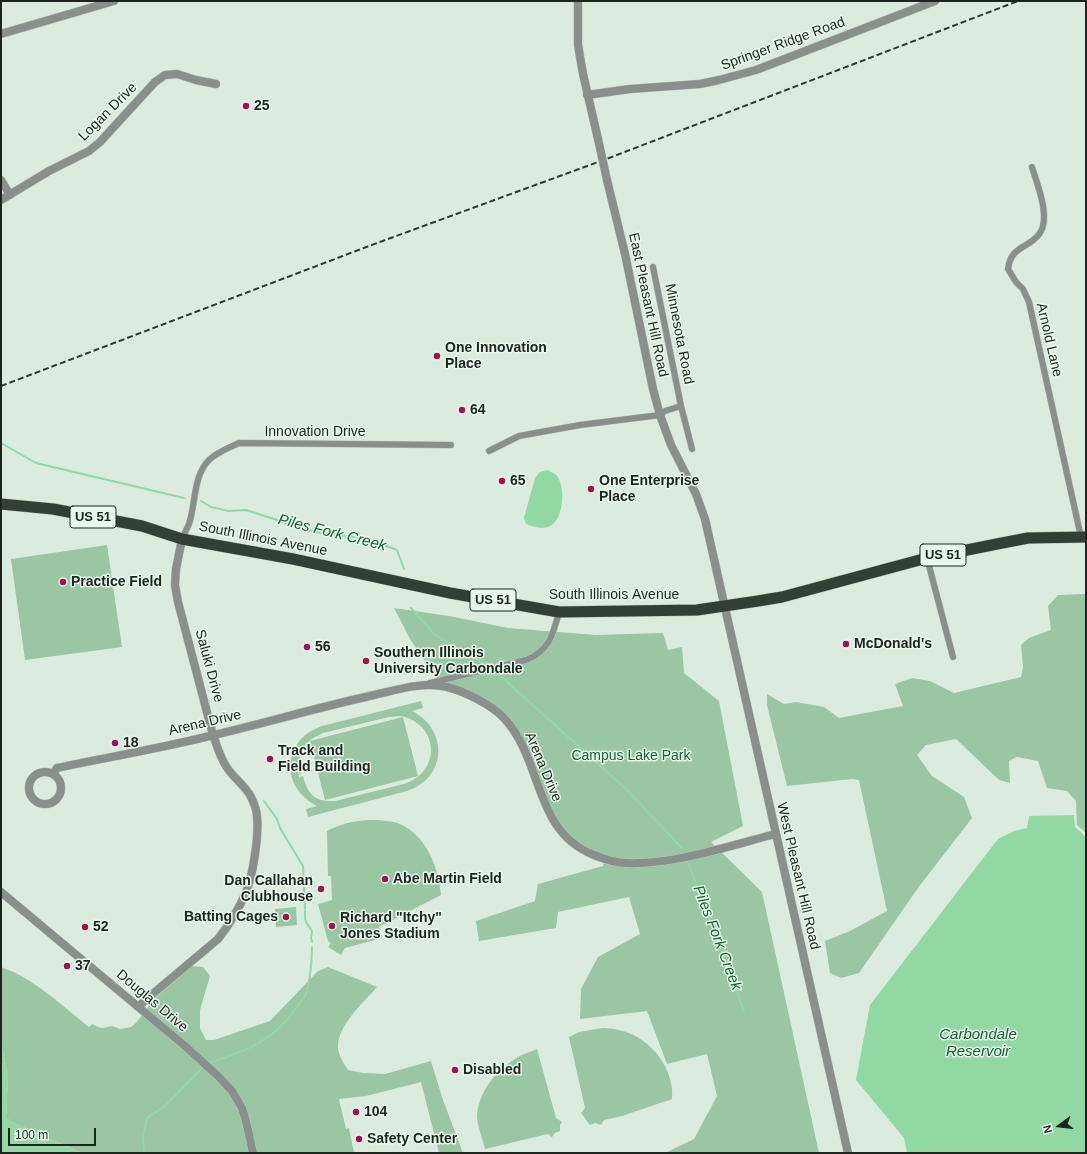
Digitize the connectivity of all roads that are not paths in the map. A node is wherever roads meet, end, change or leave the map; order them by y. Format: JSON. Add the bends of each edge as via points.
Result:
{"nodes":[{"id":1,"x":114,"y":1,"type":"edge"},
{"id":2,"x":578,"y":1,"type":"edge"},
{"id":3,"x":935,"y":1,"type":"edge"},
{"id":4,"x":1,"y":34,"type":"edge"},
{"id":5,"x":216,"y":84,"type":"dead end"},
{"id":6,"x":587,"y":95,"type":"junction"},
{"id":7,"x":1032,"y":167,"type":"dead end"},
{"id":8,"x":1,"y":180,"type":"edge"},
{"id":9,"x":10,"y":195,"type":"junction"},
{"id":10,"x":1,"y":200,"type":"edge"},
{"id":11,"x":653,"y":267,"type":"dead end"},
{"id":12,"x":681,"y":406,"type":"junction"},
{"id":13,"x":660,"y":415,"type":"junction"},
{"id":14,"x":451,"y":445,"type":"dead end"},
{"id":15,"x":692,"y":449,"type":"dead end"},
{"id":16,"x":489,"y":452,"type":"dead end"},
{"id":17,"x":1,"y":504,"type":"edge"},
{"id":18,"x":1084,"y":537,"type":"edge"},
{"id":19,"x":182,"y":539,"type":"junction"},
{"id":20,"x":927,"y":558,"type":"junction"},
{"id":21,"x":725,"y":605,"type":"junction"},
{"id":22,"x":558,"y":612,"type":"junction"},
{"id":23,"x":953,"y":657,"type":"dead end"},
{"id":24,"x":420,"y":685,"type":"junction"},
{"id":25,"x":213,"y":735,"type":"junction"},
{"id":26,"x":53,"y":774,"type":"junction"},
{"id":27,"x":775,"y":834,"type":"junction"},
{"id":28,"x":1,"y":892,"type":"edge"},
{"id":29,"x":138,"y":1007,"type":"junction"},
{"id":30,"x":253,"y":1153,"type":"edge"},
{"id":31,"x":848,"y":1153,"type":"edge"}],
"edges":[{"from":1,"to":4,"type":"street"},
{"from":2,"to":6,"type":"street","name":"East Pleasant Hill Road","via":[[578,45]]},
{"from":3,"to":6,"type":"street","name":"Springer Ridge Road","via":[[756,70],[719,80]]},
{"from":5,"to":9,"type":"street","name":"Logan Drive","via":[[177,74],[165,75],[155,82],[89,151],[48,171]]},
{"from":6,"to":13,"type":"street","name":"East Pleasant Hill Road","bridge":true},
{"from":7,"to":18,"type":"street","name":"Arnold Lane","via":[[1042,199],[1043,226],[1036,238],[1015,252],[1008,269],[1029,302]]},
{"from":8,"to":9,"type":"street"},
{"from":9,"to":10,"type":"street","name":"Logan Drive"},
{"from":11,"to":12,"type":"street","name":"Minnesota Road"},
{"from":12,"to":13,"type":"street","name":"Minnesota Road"},
{"from":12,"to":15,"type":"street","name":"Minnesota Road"},
{"from":13,"to":16,"type":"street","via":[[520,436]]},
{"from":13,"to":21,"type":"street","name":"East Pleasant Hill Road","via":[[705,519]]},
{"from":14,"to":19,"type":"street","name":"Innovation Drive","via":[[239,443],[221,451],[202,469],[189,524]]},
{"from":17,"to":19,"type":"highway","name":"South Illinois Avenue","number":"US 51","via":[[53,509],[142,526]]},
{"from":18,"to":20,"type":"highway","name":"South Illinois Avenue","number":"US 51","via":[[1028,538]]},
{"from":19,"to":22,"type":"highway","name":"South Illinois Avenue","number":"US 51"},
{"from":19,"to":25,"type":"street","name":"Saluki Drive","via":[[175,585]]},
{"from":20,"to":21,"type":"highway","name":"South Illinois Avenue","number":"US 51","via":[[782,597]]},
{"from":20,"to":23,"type":"street"},
{"from":21,"to":22,"type":"highway","name":"South Illinois Avenue","number":"US 51","via":[[697,610]]},
{"from":21,"to":27,"type":"street","name":"West Pleasant Hill Road"},
{"from":22,"to":24,"type":"street","via":[[549,643],[536,656]]},
{"from":24,"to":25,"type":"street","name":"Arena Drive"},
{"from":24,"to":27,"type":"street","name":"Arena Drive","via":[[446,686],[489,706],[504,718],[518,738],[532,767],[551,816],[565,836],[582,850],[604,859],[625,863],[664,861]]},
{"from":25,"to":26,"type":"street","name":"Arena Drive","via":[[57,768]]},
{"from":25,"to":29,"type":"street","name":"Saluki Drive","via":[[226,767],[248,791],[257,816],[258,824],[247,891],[218,939]]},
{"from":26,"to":26,"type":"street","name":"Arena Drive","via":[[42,772],[32,778],[30,793],[41,804],[52,803],[58,799],[62,787]]},
{"from":27,"to":31,"type":"street","name":"West Pleasant Hill Road"},
{"from":28,"to":29,"type":"street","name":"Douglas Drive"},
{"from":29,"to":30,"type":"street","name":"Douglas Drive","via":[[185,1046],[232,1091],[242,1108]]}]}
